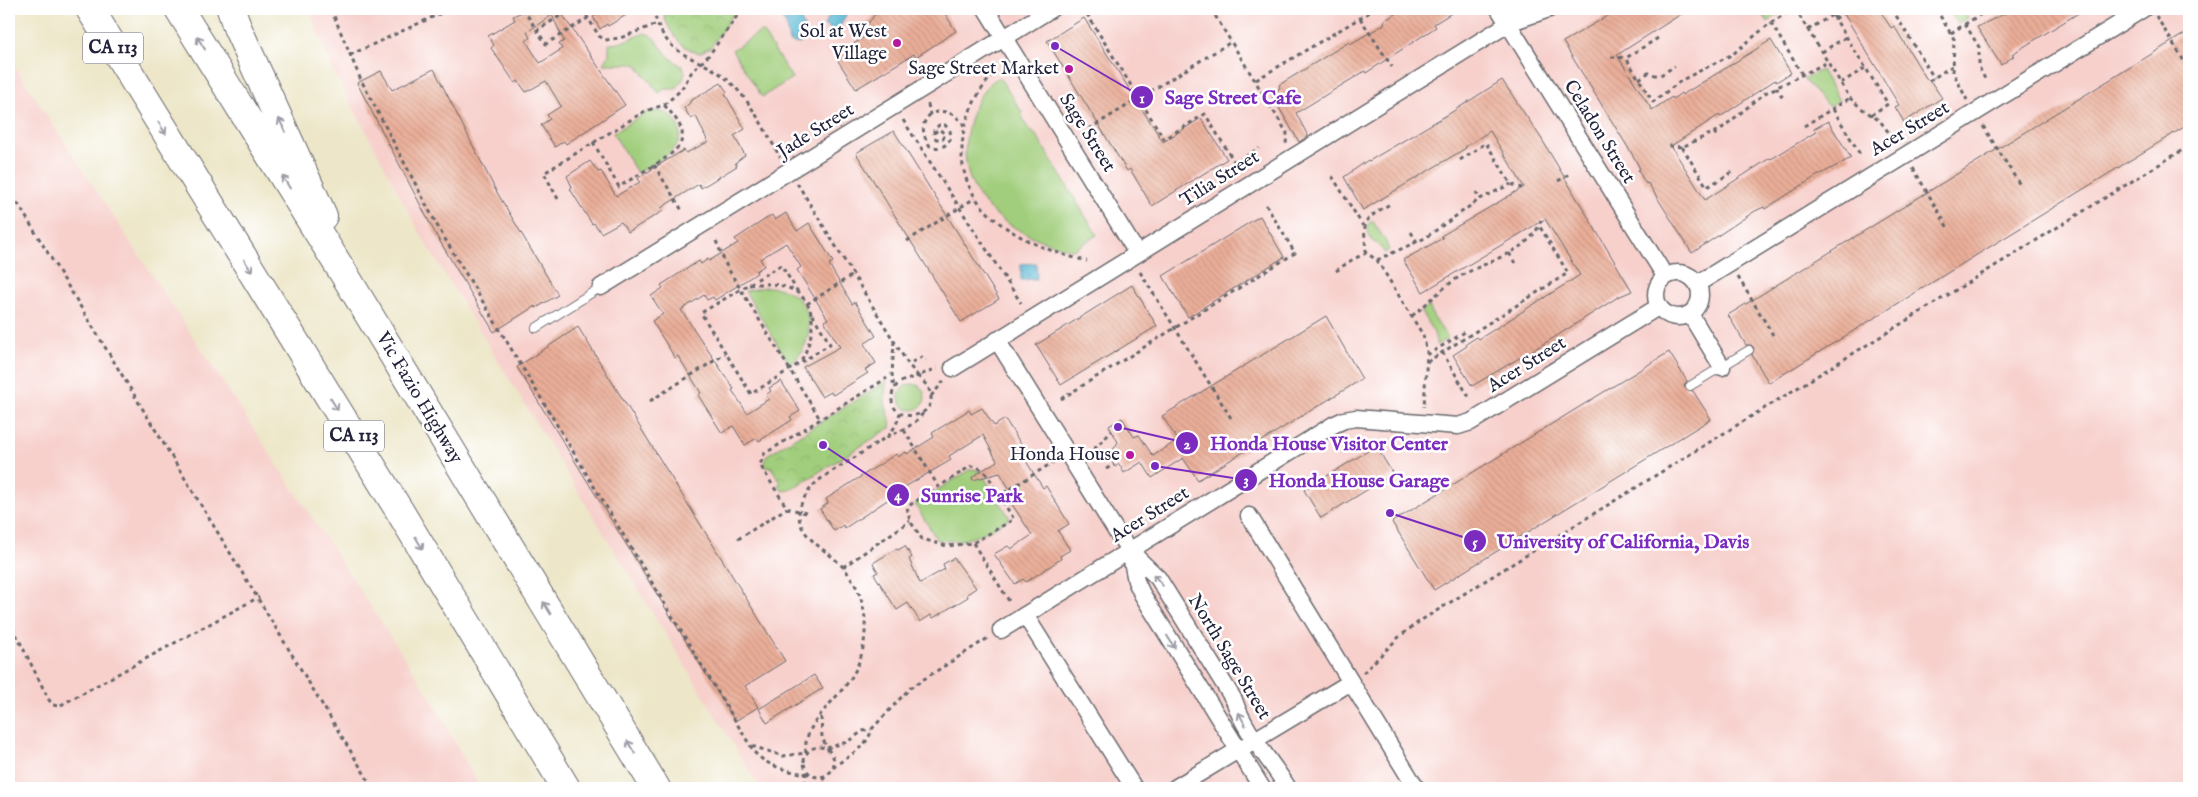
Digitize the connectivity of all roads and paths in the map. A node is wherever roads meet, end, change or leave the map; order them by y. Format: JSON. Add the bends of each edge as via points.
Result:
{"nodes":[{"id":1,"x":90,"y":9,"type":"edge"},
{"id":2,"x":179,"y":9,"type":"edge"},
{"id":3,"x":231,"y":9,"type":"edge"},
{"id":4,"x":331,"y":9,"type":"edge"},
{"id":5,"x":450,"y":9,"type":"edge"},
{"id":6,"x":523,"y":9,"type":"edge"},
{"id":7,"x":571,"y":9,"type":"edge"},
{"id":8,"x":582,"y":9,"type":"edge"},
{"id":9,"x":742,"y":9,"type":"edge"},
{"id":10,"x":986,"y":9,"type":"edge"},
{"id":11,"x":1051,"y":9,"type":"edge"},
{"id":12,"x":1211,"y":9,"type":"edge"},
{"id":13,"x":1374,"y":9,"type":"edge"},
{"id":14,"x":1499,"y":9,"type":"edge"},
{"id":15,"x":1527,"y":9,"type":"edge"},
{"id":16,"x":1549,"y":9,"type":"edge"},
{"id":17,"x":1794,"y":9,"type":"edge"},
{"id":18,"x":1828,"y":9,"type":"edge"},
{"id":19,"x":1892,"y":9,"type":"edge"},
{"id":20,"x":1989,"y":9,"type":"edge"},
{"id":21,"x":2149,"y":11,"type":"edge"},
{"id":22,"x":1846,"y":12,"type":"dead end"},
{"id":23,"x":1087,"y":14,"type":"dead end"},
{"id":24,"x":1834,"y":17,"type":"junction"},
{"id":25,"x":588,"y":18,"type":"junction"},
{"id":26,"x":1360,"y":18,"type":"junction"},
{"id":27,"x":1771,"y":23,"type":"junction"},
{"id":28,"x":657,"y":24,"type":"dead end"},
{"id":29,"x":1508,"y":24,"type":"junction"},
{"id":30,"x":1965,"y":24,"type":"junction"},
{"id":31,"x":1808,"y":30,"type":"junction"},
{"id":32,"x":536,"y":31,"type":"junction"},
{"id":33,"x":1951,"y":33,"type":"dead end"},
{"id":34,"x":1846,"y":37,"type":"junction"},
{"id":35,"x":1004,"y":38,"type":"junction"},
{"id":36,"x":1658,"y":38,"type":"dead end"},
{"id":37,"x":1231,"y":42,"type":"junction"},
{"id":38,"x":1822,"y":52,"type":"junction"},
{"id":39,"x":350,"y":55,"type":"junction"},
{"id":40,"x":1611,"y":57,"type":"dead end"},
{"id":41,"x":1626,"y":58,"type":"junction"},
{"id":42,"x":1828,"y":62,"type":"junction"},
{"id":43,"x":1675,"y":66,"type":"dead end"},
{"id":44,"x":1952,"y":66,"type":"dead end"},
{"id":45,"x":1392,"y":67,"type":"dead end"},
{"id":46,"x":1865,"y":68,"type":"junction"},
{"id":47,"x":2189,"y":69,"type":"edge"},
{"id":48,"x":993,"y":74,"type":"dead end"},
{"id":49,"x":1803,"y":76,"type":"junction"},
{"id":50,"x":1934,"y":78,"type":"junction"},
{"id":51,"x":1639,"y":79,"type":"junction"},
{"id":52,"x":1985,"y":79,"type":"dead end"},
{"id":53,"x":1256,"y":80,"type":"junction"},
{"id":54,"x":1929,"y":81,"type":"dead end"},
{"id":55,"x":1841,"y":83,"type":"junction"},
{"id":56,"x":1776,"y":87,"type":"junction"},
{"id":57,"x":1782,"y":98,"type":"dead end"},
{"id":58,"x":1850,"y":98,"type":"junction"},
{"id":59,"x":1139,"y":99,"type":"junction"},
{"id":60,"x":928,"y":104,"type":"dead end"},
{"id":61,"x":664,"y":105,"type":"junction"},
{"id":62,"x":1833,"y":109,"type":"junction"},
{"id":63,"x":930,"y":114,"type":"junction"},
{"id":64,"x":1871,"y":115,"type":"junction"},
{"id":65,"x":903,"y":120,"type":"dead end"},
{"id":66,"x":1804,"y":126,"type":"dead end"},
{"id":67,"x":965,"y":127,"type":"junction"},
{"id":68,"x":1090,"y":129,"type":"dead end"},
{"id":69,"x":1714,"y":132,"type":"junction"},
{"id":70,"x":934,"y":133,"type":"dead end"},
{"id":71,"x":1718,"y":138,"type":"dead end"},
{"id":72,"x":593,"y":142,"type":"junction"},
{"id":73,"x":1286,"y":144,"type":"dead end"},
{"id":74,"x":1669,"y":146,"type":"dead end"},
{"id":75,"x":2189,"y":146,"type":"edge"},
{"id":76,"x":1682,"y":147,"type":"junction"},
{"id":77,"x":1259,"y":148,"type":"dead end"},
{"id":78,"x":1862,"y":156,"type":"dead end"},
{"id":79,"x":1905,"y":156,"type":"junction"},
{"id":80,"x":1460,"y":160,"type":"dead end"},
{"id":81,"x":654,"y":166,"type":"junction"},
{"id":82,"x":1734,"y":170,"type":"dead end"},
{"id":83,"x":1571,"y":173,"type":"dead end"},
{"id":84,"x":1332,"y":176,"type":"dead end"},
{"id":85,"x":1558,"y":181,"type":"dead end"},
{"id":86,"x":1511,"y":184,"type":"junction"},
{"id":87,"x":9,"y":188,"type":"edge"},
{"id":88,"x":1522,"y":188,"type":"dead end"},
{"id":89,"x":1476,"y":192,"type":"dead end"},
{"id":90,"x":975,"y":198,"type":"junction"},
{"id":91,"x":558,"y":199,"type":"dead end"},
{"id":92,"x":1480,"y":199,"type":"junction"},
{"id":93,"x":1390,"y":204,"type":"dead end"},
{"id":94,"x":1266,"y":205,"type":"dead end"},
{"id":95,"x":959,"y":208,"type":"junction"},
{"id":96,"x":683,"y":212,"type":"dead end"},
{"id":97,"x":1542,"y":219,"type":"dead end"},
{"id":98,"x":1364,"y":227,"type":"junction"},
{"id":99,"x":1540,"y":228,"type":"junction"},
{"id":100,"x":1948,"y":228,"type":"dead end"},
{"id":101,"x":1411,"y":232,"type":"dead end"},
{"id":102,"x":716,"y":241,"type":"dead end"},
{"id":103,"x":907,"y":241,"type":"dead end"},
{"id":104,"x":1418,"y":242,"type":"junction"},
{"id":105,"x":1366,"y":253,"type":"junction"},
{"id":106,"x":1508,"y":253,"type":"junction"},
{"id":107,"x":1137,"y":254,"type":"junction"},
{"id":108,"x":1377,"y":260,"type":"junction"},
{"id":109,"x":1087,"y":261,"type":"dead end"},
{"id":110,"x":1515,"y":263,"type":"dead end"},
{"id":111,"x":1336,"y":271,"type":"dead end"},
{"id":112,"x":1140,"y":272,"type":"dead end"},
{"id":113,"x":1735,"y":272,"type":"dead end"},
{"id":114,"x":854,"y":274,"type":"dead end"},
{"id":115,"x":1665,"y":276,"type":"junction"},
{"id":116,"x":349,"y":282,"type":"junction"},
{"id":117,"x":1697,"y":284,"type":"junction"},
{"id":118,"x":745,"y":286,"type":"junction"},
{"id":119,"x":601,"y":287,"type":"joint"},
{"id":120,"x":741,"y":289,"type":"junction"},
{"id":121,"x":798,"y":292,"type":"junction"},
{"id":122,"x":807,"y":304,"type":"junction"},
{"id":123,"x":1021,"y":304,"type":"dead end"},
{"id":124,"x":1658,"y":307,"type":"junction"},
{"id":125,"x":811,"y":312,"type":"junction"},
{"id":126,"x":1690,"y":314,"type":"junction"},
{"id":127,"x":1412,"y":316,"type":"junction"},
{"id":128,"x":536,"y":328,"type":"dead end"},
{"id":129,"x":1175,"y":328,"type":"junction"},
{"id":130,"x":1465,"y":332,"type":"dead end"},
{"id":131,"x":1773,"y":335,"type":"dead end"},
{"id":132,"x":997,"y":340,"type":"junction"},
{"id":133,"x":1749,"y":350,"type":"dead end"},
{"id":134,"x":1442,"y":352,"type":"junction"},
{"id":135,"x":725,"y":354,"type":"junction"},
{"id":136,"x":1427,"y":355,"type":"junction"},
{"id":137,"x":926,"y":360,"type":"dead end"},
{"id":138,"x":801,"y":362,"type":"junction"},
{"id":139,"x":912,"y":362,"type":"dead end"},
{"id":140,"x":1427,"y":362,"type":"junction"},
{"id":141,"x":1722,"y":367,"type":"junction"},
{"id":142,"x":953,"y":368,"type":"dead end"},
{"id":143,"x":790,"y":369,"type":"junction"},
{"id":144,"x":918,"y":376,"type":"junction"},
{"id":145,"x":886,"y":378,"type":"dead end"},
{"id":146,"x":1690,"y":386,"type":"dead end"},
{"id":147,"x":894,"y":389,"type":"junction"},
{"id":148,"x":1469,"y":397,"type":"dead end"},
{"id":149,"x":1062,"y":399,"type":"dead end"},
{"id":150,"x":650,"y":401,"type":"dead end"},
{"id":151,"x":924,"y":412,"type":"junction"},
{"id":152,"x":900,"y":413,"type":"junction"},
{"id":153,"x":1231,"y":418,"type":"dead end"},
{"id":154,"x":820,"y":419,"type":"junction"},
{"id":155,"x":1423,"y":422,"type":"junction"},
{"id":156,"x":904,"y":430,"type":"junction"},
{"id":157,"x":1112,"y":431,"type":"dead end"},
{"id":158,"x":888,"y":437,"type":"junction"},
{"id":159,"x":1094,"y":449,"type":"dead end"},
{"id":160,"x":1068,"y":453,"type":"junction"},
{"id":161,"x":1114,"y":465,"type":"dead end"},
{"id":162,"x":1106,"y":469,"type":"dead end"},
{"id":163,"x":938,"y":486,"type":"junction"},
{"id":164,"x":999,"y":496,"type":"junction"},
{"id":165,"x":787,"y":508,"type":"junction"},
{"id":166,"x":799,"y":511,"type":"junction"},
{"id":167,"x":806,"y":513,"type":"dead end"},
{"id":168,"x":1249,"y":516,"type":"dead end"},
{"id":169,"x":910,"y":521,"type":"junction"},
{"id":170,"x":738,"y":539,"type":"dead end"},
{"id":171,"x":973,"y":543,"type":"junction"},
{"id":172,"x":1130,"y":551,"type":"junction"},
{"id":173,"x":843,"y":567,"type":"junction"},
{"id":174,"x":258,"y":597,"type":"junction"},
{"id":175,"x":1009,"y":601,"type":"dead end"},
{"id":176,"x":1026,"y":615,"type":"junction"},
{"id":177,"x":9,"y":620,"type":"edge"},
{"id":178,"x":1001,"y":630,"type":"joint"},
{"id":179,"x":1351,"y":682,"type":"junction"},
{"id":180,"x":821,"y":716,"type":"junction"},
{"id":181,"x":871,"y":730,"type":"junction"},
{"id":182,"x":1254,"y":739,"type":"junction"},
{"id":183,"x":751,"y":746,"type":"junction"},
{"id":184,"x":827,"y":748,"type":"junction"},
{"id":185,"x":1238,"y":750,"type":"junction"},
{"id":186,"x":806,"y":753,"type":"junction"},
{"id":187,"x":833,"y":768,"type":"junction"},
{"id":188,"x":807,"y":772,"type":"junction"},
{"id":189,"x":825,"y":776,"type":"junction"},
{"id":190,"x":373,"y":788,"type":"edge"},
{"id":191,"x":566,"y":788,"type":"edge"},
{"id":192,"x":656,"y":788,"type":"edge"},
{"id":193,"x":806,"y":788,"type":"edge"},
{"id":194,"x":820,"y":788,"type":"edge"},
{"id":195,"x":1134,"y":788,"type":"edge"},
{"id":196,"x":1175,"y":788,"type":"edge"},
{"id":197,"x":1262,"y":788,"type":"edge"},
{"id":198,"x":1288,"y":788,"type":"edge"},
{"id":199,"x":1416,"y":788,"type":"edge"}],
"edges":[{"from":1,"to":191,"type":"highway","number":"CA 113","one_way":true,"via":[[404,518]]},
{"from":116,"to":2,"type":"highway","name":"Vic Fazio Highway","one_way":true},
{"from":116,"to":3,"type":"highway","one_way":true,"via":[[315,194]]},
{"from":4,"to":39,"type":"path"},
{"from":5,"to":39,"type":"path"},
{"from":6,"to":32,"type":"path"},
{"from":7,"to":32,"type":"path"},
{"from":8,"to":25,"type":"path"},
{"from":9,"to":61,"type":"path","via":[[681,90]]},
{"from":10,"to":35,"type":"street","name":"Sage Street"},
{"from":11,"to":35,"type":"street","name":"Jade Street"},
{"from":12,"to":37,"type":"path"},
{"from":13,"to":26,"type":"path"},
{"from":14,"to":29,"type":"street","name":"Celadon Street"},
{"from":15,"to":29,"type":"street","name":"Tilia Street"},
{"from":16,"to":29,"type":"street","name":"Tilia Street"},
{"from":17,"to":27,"type":"path"},
{"from":17,"to":31,"type":"path"},
{"from":18,"to":24,"type":"path"},
{"from":19,"to":50,"type":"path"},
{"from":20,"to":30,"type":"path"},
{"from":21,"to":47,"type":"path"},
{"from":21,"to":79,"type":"street","name":"Acer Street"},
{"from":22,"to":24,"type":"path"},
{"from":23,"to":59,"type":"path"},
{"from":24,"to":31,"type":"path"},
{"from":24,"to":34,"type":"path"},
{"from":25,"to":28,"type":"path","via":[[605,40]]},
{"from":25,"to":32,"type":"path","via":[[546,44]]},
{"from":26,"to":45,"type":"path"},
{"from":26,"to":53,"type":"path"},
{"from":27,"to":49,"type":"path"},
{"from":27,"to":51,"type":"path","via":[[1733,54],[1682,80],[1653,102]]},
{"from":29,"to":107,"type":"street","name":"Tilia Street"},
{"from":29,"to":115,"type":"street","name":"Celadon Street"},
{"from":30,"to":33,"type":"path"},
{"from":30,"to":52,"type":"path","via":[[1979,47],[1979,67]]},
{"from":31,"to":38,"type":"path"},
{"from":34,"to":38,"type":"path"},
{"from":34,"to":46,"type":"path"},
{"from":35,"to":107,"type":"street","name":"Sage Street"},
{"from":35,"to":119,"type":"street","name":"Jade Street"},
{"from":36,"to":41,"type":"path"},
{"from":37,"to":53,"type":"path"},
{"from":37,"to":59,"type":"path"},
{"from":38,"to":42,"type":"path"},
{"from":39,"to":183,"type":"path","via":[[439,229]]},
{"from":40,"to":41,"type":"path"},
{"from":41,"to":51,"type":"path"},
{"from":42,"to":49,"type":"path"},
{"from":42,"to":55,"type":"path"},
{"from":43,"to":51,"type":"path","via":[[1659,76],[1648,73]]},
{"from":44,"to":50,"type":"path"},
{"from":46,"to":55,"type":"path"},
{"from":46,"to":64,"type":"path","via":[[1888,104]]},
{"from":48,"to":67,"type":"path","via":[[976,97]]},
{"from":49,"to":56,"type":"path"},
{"from":50,"to":54,"type":"path"},
{"from":53,"to":73,"type":"path","via":[[1287,133]]},
{"from":55,"to":58,"type":"path"},
{"from":56,"to":57,"type":"path"},
{"from":56,"to":69,"type":"path"},
{"from":58,"to":62,"type":"path"},
{"from":58,"to":64,"type":"path"},
{"from":59,"to":68,"type":"path"},
{"from":59,"to":77,"type":"path","via":[[1164,139],[1205,114],[1235,163]]},
{"from":60,"to":63,"type":"path"},
{"from":61,"to":72,"type":"path","via":[[645,111]]},
{"from":61,"to":81,"type":"path","via":[[678,122],[682,138],[672,154]]},
{"from":62,"to":66,"type":"path"},
{"from":62,"to":78,"type":"path"},
{"from":63,"to":67,"type":"path","via":[[941,110],[952,112]]},
{"from":63,"to":70,"type":"path","via":[[922,129],[930,146],[942,147],[951,137],[945,125],[936,126]]},
{"from":64,"to":79,"type":"path","via":[[1880,120]]},
{"from":65,"to":95,"type":"path"},
{"from":67,"to":90,"type":"path","via":[[962,168]]},
{"from":69,"to":71,"type":"path"},
{"from":69,"to":76,"type":"path"},
{"from":72,"to":81,"type":"path","via":[[619,187]]},
{"from":72,"to":91,"type":"path","via":[[544,173]]},
{"from":74,"to":76,"type":"path"},
{"from":75,"to":179,"type":"path","via":[[1420,621]]},
{"from":76,"to":82,"type":"path","via":[[1707,187]]},
{"from":79,"to":100,"type":"path"},
{"from":79,"to":117,"type":"street","name":"Acer Street"},
{"from":80,"to":86,"type":"path","via":[[1486,144]]},
{"from":81,"to":96,"type":"path"},
{"from":83,"to":85,"type":"path"},
{"from":84,"to":98,"type":"path"},
{"from":86,"to":88,"type":"path"},
{"from":86,"to":92,"type":"path"},
{"from":87,"to":174,"type":"path"},
{"from":89,"to":92,"type":"path"},
{"from":90,"to":95,"type":"path"},
{"from":90,"to":109,"type":"path","via":[[1010,231],[1063,256]]},
{"from":92,"to":104,"type":"path"},
{"from":93,"to":98,"type":"path","via":[[1368,217]]},
{"from":94,"to":129,"type":"path","via":[[1295,253]]},
{"from":95,"to":103,"type":"path"},
{"from":95,"to":123,"type":"path"},
{"from":97,"to":99,"type":"path"},
{"from":98,"to":105,"type":"path"},
{"from":99,"to":106,"type":"path"},
{"from":99,"to":134,"type":"path","via":[[1568,273]]},
{"from":101,"to":104,"type":"path"},
{"from":102,"to":120,"type":"path"},
{"from":104,"to":108,"type":"path"},
{"from":105,"to":108,"type":"path"},
{"from":105,"to":111,"type":"path"},
{"from":106,"to":110,"type":"path"},
{"from":106,"to":127,"type":"path","via":[[1456,279]]},
{"from":107,"to":132,"type":"street","name":"Tilia Street"},
{"from":108,"to":127,"type":"path"},
{"from":112,"to":129,"type":"path"},
{"from":113,"to":131,"type":"path"},
{"from":114,"to":122,"type":"path"},
{"from":115,"to":117,"type":"street","via":[[1683,273]]},
{"from":115,"to":124,"type":"street","via":[[1656,287]]},
{"from":192,"to":116,"type":"highway","name":"Vic Fazio Highway","one_way":true},
{"from":117,"to":126,"type":"street","via":[[1700,297]]},
{"from":118,"to":120,"type":"path"},
{"from":118,"to":121,"type":"path","via":[[770,283]]},
{"from":118,"to":121,"type":"path","via":[[780,265]]},
{"from":119,"to":128,"type":"lane"},
{"from":120,"to":135,"type":"path","via":[[701,313]]},
{"from":120,"to":143,"type":"path"},
{"from":121,"to":122,"type":"path"},
{"from":122,"to":125,"type":"path"},
{"from":124,"to":126,"type":"street","via":[[1669,316]]},
{"from":124,"to":155,"type":"street","name":"Acer Street","via":[[1471,422],[1458,426]]},
{"from":125,"to":138,"type":"path","via":[[812,337]]},
{"from":125,"to":138,"type":"path","via":[[830,344]]},
{"from":126,"to":141,"type":"street"},
{"from":127,"to":136,"type":"path","via":[[1423,335]]},
{"from":129,"to":149,"type":"path"},
{"from":129,"to":153,"type":"path"},
{"from":130,"to":136,"type":"path"},
{"from":132,"to":142,"type":"street","name":"Tilia Street"},
{"from":132,"to":160,"type":"street","name":"North Sage Street"},
{"from":133,"to":141,"type":"lane"},
{"from":134,"to":140,"type":"path"},
{"from":134,"to":148,"type":"path"},
{"from":135,"to":143,"type":"path","via":[[750,394]]},
{"from":135,"to":150,"type":"path"},
{"from":136,"to":140,"type":"path"},
{"from":137,"to":139,"type":"path","via":[[922,357]]},
{"from":138,"to":143,"type":"path"},
{"from":140,"to":155,"type":"path"},
{"from":141,"to":146,"type":"lane"},
{"from":143,"to":154,"type":"path"},
{"from":144,"to":147,"type":"path","via":[[901,381]]},
{"from":144,"to":147,"type":"path","via":[[894,340]]},
{"from":144,"to":151,"type":"path","via":[[927,385],[931,396]]},
{"from":145,"to":154,"type":"path"},
{"from":147,"to":152,"type":"path","via":[[892,400]]},
{"from":151,"to":152,"type":"path","via":[[912,417]]},
{"from":151,"to":156,"type":"path"},
{"from":152,"to":158,"type":"path"},
{"from":154,"to":165,"type":"path","via":[[764,454],[760,465]]},
{"from":155,"to":172,"type":"street","name":"Acer Street","via":[[1356,418],[1333,424]]},
{"from":156,"to":158,"type":"path"},
{"from":156,"to":163,"type":"path"},
{"from":157,"to":159,"type":"path"},
{"from":158,"to":166,"type":"path","via":[[817,481],[802,501]]},
{"from":160,"to":164,"type":"path"},
{"from":160,"to":172,"type":"street","name":"North Sage Street"},
{"from":161,"to":162,"type":"path"},
{"from":163,"to":164,"type":"path","via":[[971,466],[979,467]]},
{"from":163,"to":169,"type":"path","via":[[907,506]]},
{"from":164,"to":171,"type":"path","via":[[1014,519]]},
{"from":165,"to":166,"type":"path"},
{"from":165,"to":170,"type":"path"},
{"from":166,"to":167,"type":"path"},
{"from":166,"to":173,"type":"path","via":[[805,533],[812,542]]},
{"from":168,"to":179,"type":"street"},
{"from":169,"to":171,"type":"path","via":[[922,539],[936,544]]},
{"from":169,"to":173,"type":"path"},
{"from":171,"to":175,"type":"path"},
{"from":172,"to":176,"type":"street","name":"Acer Street"},
{"from":182,"to":172,"type":"street","name":"North Sage Street","one_way":true,"via":[[1239,716],[1234,700],[1158,578]]},
{"from":172,"to":185,"type":"street","name":"North Sage Street","one_way":true,"via":[[1142,594]]},
{"from":173,"to":180,"type":"path","via":[[863,605],[865,640],[855,673]]},
{"from":174,"to":177,"type":"path","via":[[59,706],[49,700]]},
{"from":174,"to":190,"type":"path"},
{"from":176,"to":178,"type":"street","name":"Acer Street"},
{"from":176,"to":195,"type":"street"},
{"from":178,"to":181,"type":"path","via":[[910,688]]},
{"from":179,"to":182,"type":"street"},
{"from":179,"to":199,"type":"street"},
{"from":180,"to":184,"type":"path","via":[[822,737]]},
{"from":180,"to":186,"type":"path","via":[[814,721],[805,746]]},
{"from":181,"to":184,"type":"path"},
{"from":181,"to":187,"type":"path","via":[[863,745]]},
{"from":182,"to":185,"type":"street"},
{"from":182,"to":198,"type":"street","name":"North Sage Street"},
{"from":183,"to":186,"type":"path","via":[[783,756]]},
{"from":183,"to":188,"type":"path","via":[[766,763]]},
{"from":184,"to":186,"type":"path","via":[[816,746]]},
{"from":184,"to":187,"type":"path","via":[[834,757]]},
{"from":185,"to":196,"type":"street"},
{"from":185,"to":197,"type":"street","name":"North Sage Street"},
{"from":186,"to":188,"type":"path"},
{"from":187,"to":189,"type":"path"},
{"from":188,"to":189,"type":"path"},
{"from":188,"to":193,"type":"path"},
{"from":189,"to":194,"type":"path"}]}
